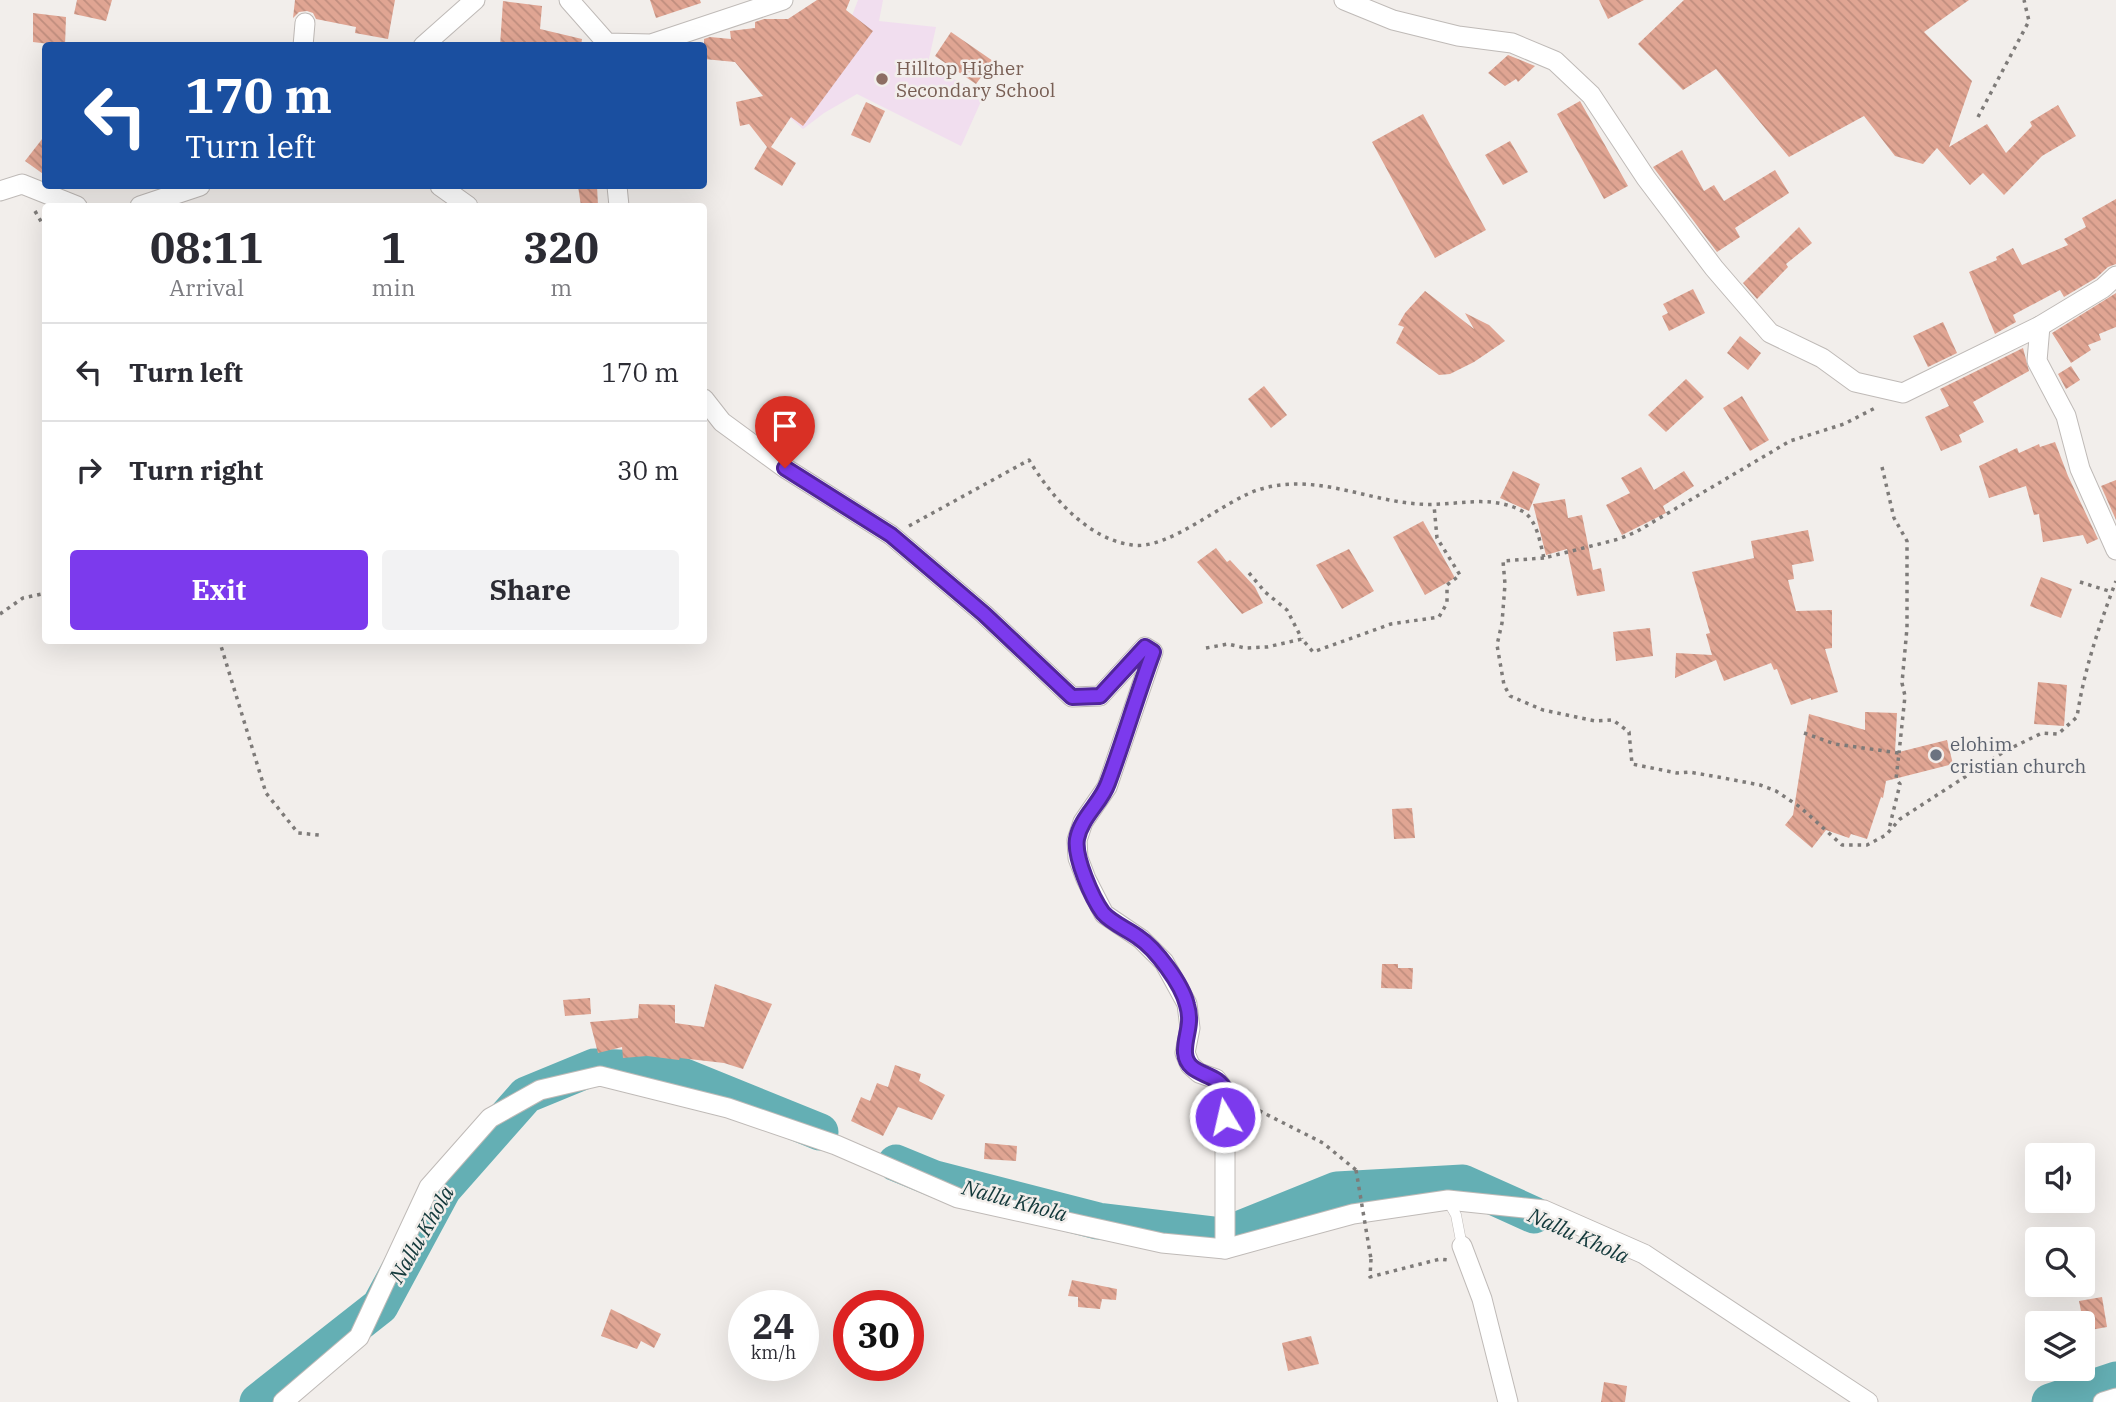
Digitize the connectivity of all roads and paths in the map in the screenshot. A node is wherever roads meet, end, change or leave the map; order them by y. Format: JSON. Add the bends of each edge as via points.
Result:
{"nodes":[{"id":1,"x":475,"y":0,"type":"edge"},
{"id":2,"x":569,"y":0,"type":"edge"},
{"id":3,"x":783,"y":0,"type":"edge"},
{"id":4,"x":1344,"y":0,"type":"edge"},
{"id":5,"x":2024,"y":0,"type":"edge"},
{"id":6,"x":305,"y":23,"type":"dead end"},
{"id":7,"x":303,"y":42,"type":"edge"},
{"id":8,"x":428,"y":42,"type":"edge"},
{"id":9,"x":606,"y":42,"type":"edge"},
{"id":10,"x":657,"y":42,"type":"edge"},
{"id":11,"x":1978,"y":117,"type":"dead end"},
{"id":12,"x":191,"y":189,"type":"edge"},
{"id":13,"x":444,"y":189,"type":"edge"},
{"id":14,"x":0,"y":191,"type":"edge"},
{"id":15,"x":70,"y":203,"type":"edge"},
{"id":16,"x":149,"y":203,"type":"edge"},
{"id":17,"x":464,"y":203,"type":"edge"},
{"id":18,"x":2116,"y":276,"type":"edge"},
{"id":19,"x":2040,"y":326,"type":"junction"},
{"id":20,"x":1903,"y":393,"type":"junction"},
{"id":21,"x":707,"y":403,"type":"edge"},
{"id":22,"x":1882,"y":467,"type":"dead end"},
{"id":23,"x":1434,"y":505,"type":"junction"},
{"id":24,"x":891,"y":535,"type":"junction"},
{"id":25,"x":2116,"y":550,"type":"edge"},
{"id":26,"x":1544,"y":558,"type":"junction"},
{"id":27,"x":1249,"y":573,"type":"dead end"},
{"id":28,"x":2116,"y":581,"type":"edge"},
{"id":29,"x":2081,"y":582,"type":"dead end"},
{"id":30,"x":2112,"y":592,"type":"junction"},
{"id":31,"x":42,"y":594,"type":"edge"},
{"id":32,"x":0,"y":614,"type":"edge"},
{"id":33,"x":1302,"y":639,"type":"junction"},
{"id":34,"x":220,"y":644,"type":"edge"},
{"id":35,"x":1206,"y":648,"type":"dead end"},
{"id":36,"x":1804,"y":733,"type":"dead end"},
{"id":37,"x":1899,"y":753,"type":"junction"},
{"id":38,"x":1889,"y":831,"type":"junction"},
{"id":39,"x":319,"y":835,"type":"dead end"},
{"id":40,"x":1225,"y":1091,"type":"junction"},
{"id":41,"x":1448,"y":1200,"type":"junction"},
{"id":42,"x":1225,"y":1249,"type":"junction"},
{"id":43,"x":1464,"y":1253,"type":"junction"},
{"id":44,"x":2116,"y":1398,"type":"edge"},
{"id":45,"x":283,"y":1402,"type":"edge"},
{"id":46,"x":1508,"y":1402,"type":"edge"},
{"id":47,"x":1868,"y":1402,"type":"edge"},
{"id":48,"x":2103,"y":1402,"type":"edge"}],
"edges":[{"from":1,"to":8,"type":"street"},
{"from":2,"to":9,"type":"street"},
{"from":3,"to":10,"type":"street"},
{"from":4,"to":20,"type":"street","via":[[1392,20],[1512,43],[1555,61],[1591,95],[1714,268],[1770,333],[1822,358],[1855,382]]},
{"from":5,"to":11,"type":"path","via":[[2029,21]]},
{"from":6,"to":7,"type":"street"},
{"from":12,"to":16,"type":"street"},
{"from":13,"to":17,"type":"street"},
{"from":14,"to":15,"type":"street","via":[[22,184]]},
{"from":18,"to":19,"type":"street"},
{"from":19,"to":20,"type":"street"},
{"from":19,"to":25,"type":"street","via":[[2037,361],[2066,416],[2080,469]]},
{"from":20,"to":26,"type":"path","via":[[1844,424],[1790,441],[1636,532]]},
{"from":21,"to":24,"type":"street","via":[[722,422],[785,468]]},
{"from":22,"to":37,"type":"path","via":[[1894,518],[1907,541],[1905,696]]},
{"from":23,"to":24,"type":"path","via":[[1295,482],[1259,489],[1160,541],[1135,546],[1112,541],[1077,518],[1029,460]]},
{"from":23,"to":26,"type":"path","via":[[1480,499],[1524,511],[1536,528]]},
{"from":23,"to":33,"type":"path","via":[[1437,538],[1460,575],[1447,585],[1447,603],[1439,618],[1391,624],[1313,652]]},
{"from":24,"to":40,"type":"street","via":[[1072,697],[1100,696],[1145,647],[1153,652],[1107,786],[1080,831],[1078,858],[1104,914],[1141,939],[1164,962],[1187,1004],[1190,1028],[1185,1053],[1190,1065],[1216,1079]]},
{"from":26,"to":38,"type":"path","via":[[1503,561],[1505,584],[1497,645],[1510,696],[1543,710],[1595,721],[1613,720],[1629,732],[1632,764],[1776,791],[1842,845],[1867,845]]},
{"from":27,"to":33,"type":"path","via":[[1287,610]]},
{"from":28,"to":30,"type":"path"},
{"from":29,"to":30,"type":"path"},
{"from":30,"to":38,"type":"path","via":[[2085,671],[2077,718],[2058,734],[2042,733],[2005,751],[1899,818]]},
{"from":31,"to":32,"type":"path","via":[[23,598]]},
{"from":33,"to":35,"type":"path","via":[[1267,647]]},
{"from":34,"to":39,"type":"path","via":[[266,793],[298,832]]},
{"from":36,"to":37,"type":"path","via":[[1835,744]]},
{"from":37,"to":38,"type":"path","via":[[1896,779],[1900,784]]},
{"from":40,"to":42,"type":"street"},
{"from":40,"to":43,"type":"path","bridge":true,"via":[[1323,1143],[1356,1170],[1370,1278]]},
{"from":41,"to":42,"type":"street","via":[[1353,1214]]},
{"from":41,"to":43,"type":"lane"},
{"from":41,"to":47,"type":"street","via":[[1544,1210],[1644,1254]]},
{"from":42,"to":45,"type":"street","via":[[1161,1243],[958,1198],[836,1144],[728,1108],[600,1076],[540,1090],[490,1118],[429,1187],[359,1337]]},
{"from":43,"to":46,"type":"street","via":[[1482,1299]]},
{"from":44,"to":48,"type":"street"}]}
